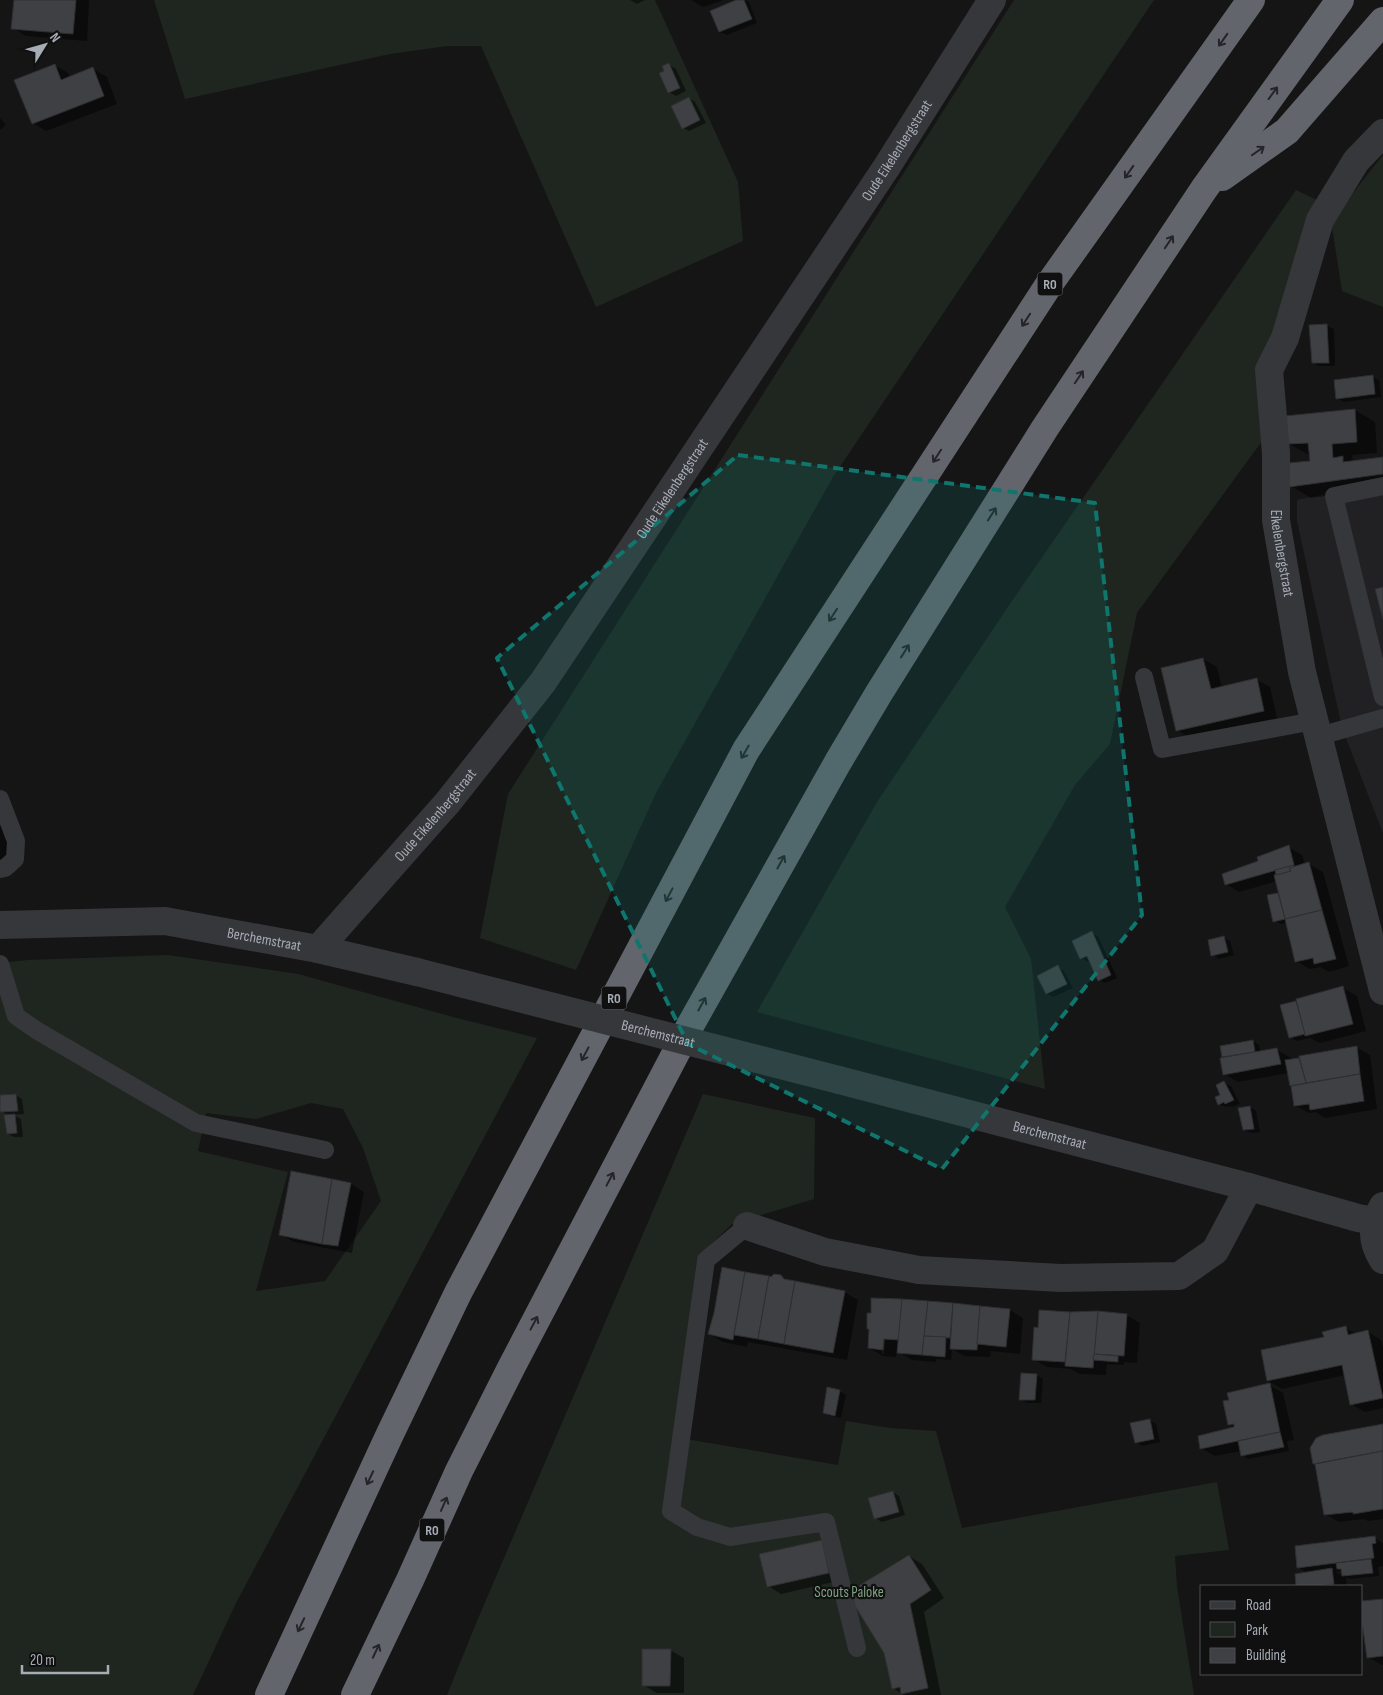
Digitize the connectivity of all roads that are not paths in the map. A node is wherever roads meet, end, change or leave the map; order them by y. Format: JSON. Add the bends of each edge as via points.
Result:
{"nodes":[{"id":1,"x":992,"y":0,"type":"edge"},
{"id":2,"x":1251,"y":0,"type":"edge"},
{"id":3,"x":1340,"y":0,"type":"edge"},
{"id":4,"x":1383,"y":22,"type":"edge"},
{"id":5,"x":1383,"y":133,"type":"edge"},
{"id":6,"x":1204,"y":190,"type":"junction"},
{"id":7,"x":1383,"y":486,"type":"edge"},
{"id":8,"x":1144,"y":677,"type":"dead end"},
{"id":9,"x":1383,"y":697,"type":"edge"},
{"id":10,"x":1383,"y":718,"type":"edge"},
{"id":11,"x":1317,"y":729,"type":"junction"},
{"id":12,"x":0,"y":799,"type":"edge"},
{"id":13,"x":0,"y":869,"type":"edge"},
{"id":14,"x":0,"y":925,"type":"edge"},
{"id":15,"x":318,"y":949,"type":"junction"},
{"id":16,"x":0,"y":964,"type":"edge"},
{"id":17,"x":1383,"y":991,"type":"edge"},
{"id":18,"x":325,"y":1150,"type":"dead end"},
{"id":19,"x":1249,"y":1187,"type":"junction"},
{"id":20,"x":1379,"y":1214,"type":"edge"},
{"id":21,"x":747,"y":1226,"type":"joint"},
{"id":22,"x":1383,"y":1260,"type":"edge"},
{"id":23,"x":857,"y":1648,"type":"dead end"},
{"id":24,"x":269,"y":1695,"type":"edge"},
{"id":25,"x":355,"y":1695,"type":"edge"}],
"edges":[{"from":1,"to":15,"type":"street","name":"Oude Eikelenbergstraat","via":[[886,168],[543,682],[448,802]]},
{"from":2,"to":24,"type":"highway","number":"R0","one_way":true,"via":[[1050,284],[746,750],[458,1292]]},
{"from":6,"to":3,"type":"highway","number":"R0","one_way":true},
{"from":6,"to":4,"type":"highway","one_way":true,"via":[[1287,131]]},
{"from":5,"to":11,"type":"street","name":"Eikelenbergstraat","via":[[1356,161],[1320,220],[1284,338],[1269,370],[1276,453],[1276,520],[1302,672]]},
{"from":25,"to":6,"type":"highway","number":"R0","one_way":true,"via":[[458,1472],[516,1357],[691,1024],[838,762],[1046,428]]},
{"from":7,"to":9,"type":"lane","via":[[1334,496]]},
{"from":8,"to":11,"type":"lane","via":[[1162,749]]},
{"from":10,"to":11,"type":"lane"},
{"from":11,"to":17,"type":"street","name":"Eikelenbergstraat"},
{"from":12,"to":13,"type":"lane","via":[[16,841],[15,859]]},
{"from":14,"to":15,"type":"street","name":"Berchemstraat","via":[[165,921]]},
{"from":15,"to":19,"type":"street","name":"Berchemstraat","bridge":true},
{"from":16,"to":18,"type":"lane","via":[[16,1016],[196,1124]]},
{"from":19,"to":20,"type":"street","name":"Berchemstraat","via":[[1358,1218]]},
{"from":19,"to":21,"type":"street","via":[[1215,1251],[1179,1276],[1060,1278],[919,1270],[825,1252]]},
{"from":20,"to":22,"type":"street","name":"Berchemstraat","via":[[1373,1233],[1375,1248]]},
{"from":21,"to":23,"type":"lane","via":[[706,1260],[671,1510],[697,1527],[730,1537],[826,1522]]}]}
